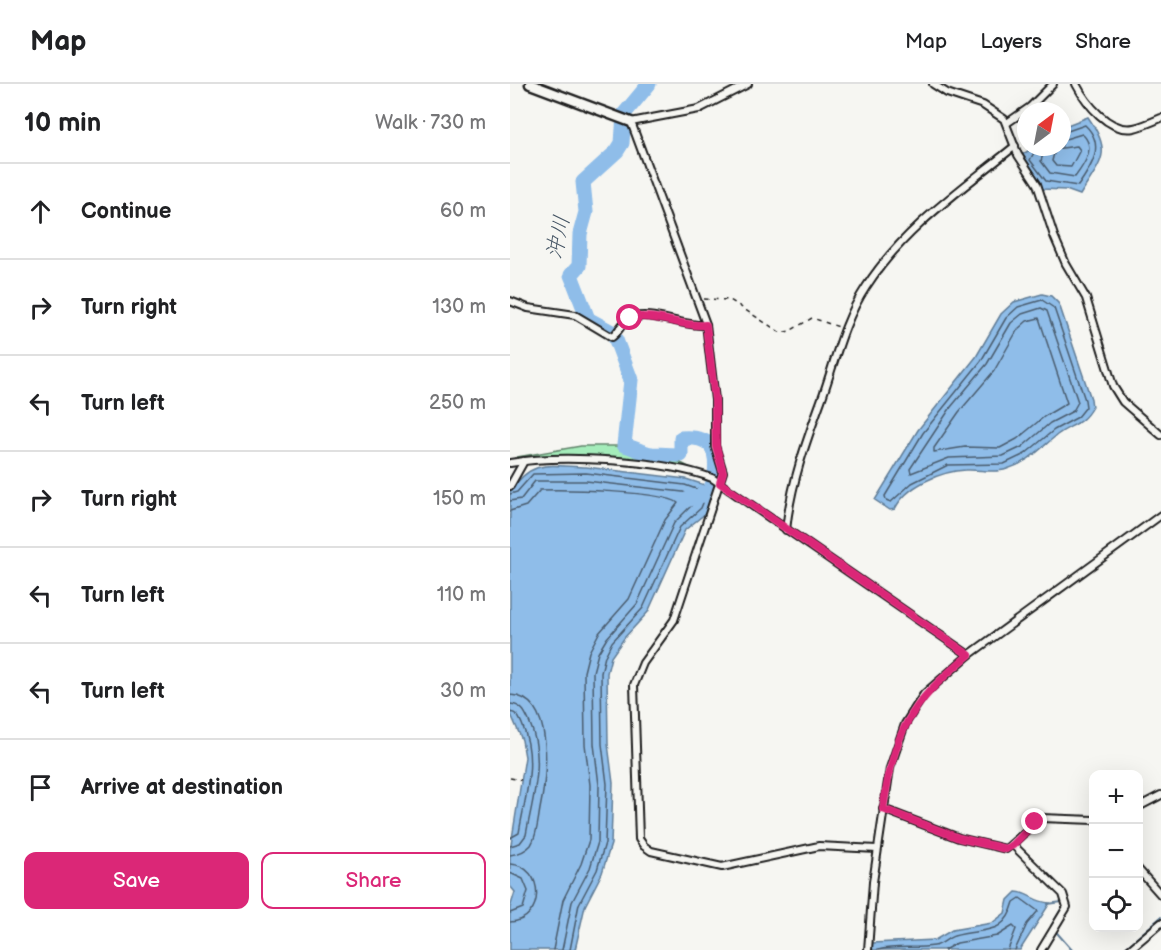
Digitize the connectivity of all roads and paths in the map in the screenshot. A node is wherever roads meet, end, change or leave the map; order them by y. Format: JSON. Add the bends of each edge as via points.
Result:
{"nodes":[{"id":1,"x":530,"y":84,"type":"edge"},
{"id":2,"x":748,"y":84,"type":"edge"},
{"id":3,"x":933,"y":84,"type":"edge"},
{"id":4,"x":1053,"y":84,"type":"edge"},
{"id":5,"x":1076,"y":84,"type":"edge"},
{"id":6,"x":1161,"y":118,"type":"edge"},
{"id":7,"x":626,"y":120,"type":"junction"},
{"id":8,"x":1007,"y":123,"type":"junction"},
{"id":9,"x":1015,"y":146,"type":"junction"},
{"id":10,"x":698,"y":300,"type":"junction"},
{"id":11,"x":510,"y":301,"type":"edge"},
{"id":12,"x":706,"y":325,"type":"junction"},
{"id":13,"x":845,"y":330,"type":"junction"},
{"id":14,"x":1161,"y":435,"type":"edge"},
{"id":15,"x":524,"y":461,"type":"junction"},
{"id":16,"x":510,"y":463,"type":"edge"},
{"id":17,"x":720,"y":483,"type":"junction"},
{"id":18,"x":510,"y":486,"type":"edge"},
{"id":19,"x":1161,"y":515,"type":"edge"},
{"id":20,"x":786,"y":530,"type":"junction"},
{"id":21,"x":969,"y":655,"type":"junction"},
{"id":22,"x":510,"y":778,"type":"edge"},
{"id":23,"x":521,"y":780,"type":"dead end"},
{"id":24,"x":1161,"y":795,"type":"edge"},
{"id":25,"x":1143,"y":804,"type":"edge"},
{"id":26,"x":883,"y":809,"type":"junction"},
{"id":27,"x":1089,"y":820,"type":"edge"},
{"id":28,"x":1013,"y":845,"type":"junction"},
{"id":29,"x":877,"y":849,"type":"junction"},
{"id":30,"x":1143,"y":875,"type":"edge"},
{"id":31,"x":1161,"y":895,"type":"edge"},
{"id":32,"x":1161,"y":923,"type":"edge"},
{"id":33,"x":868,"y":950,"type":"edge"},
{"id":34,"x":1041,"y":950,"type":"edge"},
{"id":35,"x":1129,"y":950,"type":"edge"}],
"edges":[{"from":1,"to":7,"type":"street"},
{"from":2,"to":7,"type":"street","via":[[699,109]]},
{"from":3,"to":8,"type":"street","via":[[994,111]]},
{"from":4,"to":8,"type":"street"},
{"from":5,"to":6,"type":"street","via":[[1101,117],[1119,128],[1132,129]]},
{"from":7,"to":10,"type":"street"},
{"from":8,"to":9,"type":"street"},
{"from":9,"to":13,"type":"street","via":[[912,231],[865,288]]},
{"from":9,"to":14,"type":"street","via":[[1037,184],[1066,264],[1086,298],[1113,386],[1123,402]]},
{"from":10,"to":12,"type":"street"},
{"from":10,"to":13,"type":"path","via":[[730,300],[781,333],[812,318]]},
{"from":11,"to":12,"type":"street","via":[[582,318],[614,335],[630,318],[643,316]]},
{"from":12,"to":17,"type":"street","via":[[716,446],[723,472]]},
{"from":13,"to":20,"type":"street","via":[[794,477]]},
{"from":15,"to":16,"type":"street"},
{"from":15,"to":17,"type":"street","via":[[636,464],[705,475]]},
{"from":15,"to":18,"type":"street"},
{"from":17,"to":20,"type":"street"},
{"from":17,"to":29,"type":"street","via":[[674,620],[643,663],[634,686],[639,839],[651,851],[722,867],[819,846]]},
{"from":19,"to":21,"type":"street"},
{"from":20,"to":21,"type":"street"},
{"from":21,"to":26,"type":"street","via":[[924,694],[905,724],[890,768]]},
{"from":22,"to":23,"type":"path"},
{"from":24,"to":25,"type":"street"},
{"from":26,"to":28,"type":"street","via":[[959,838],[1006,849]]},
{"from":26,"to":29,"type":"street"},
{"from":27,"to":28,"type":"street","via":[[1041,818]]},
{"from":28,"to":34,"type":"street","via":[[1063,894],[1067,907]]},
{"from":29,"to":33,"type":"street"},
{"from":30,"to":31,"type":"street"},
{"from":32,"to":35,"type":"street"}]}
